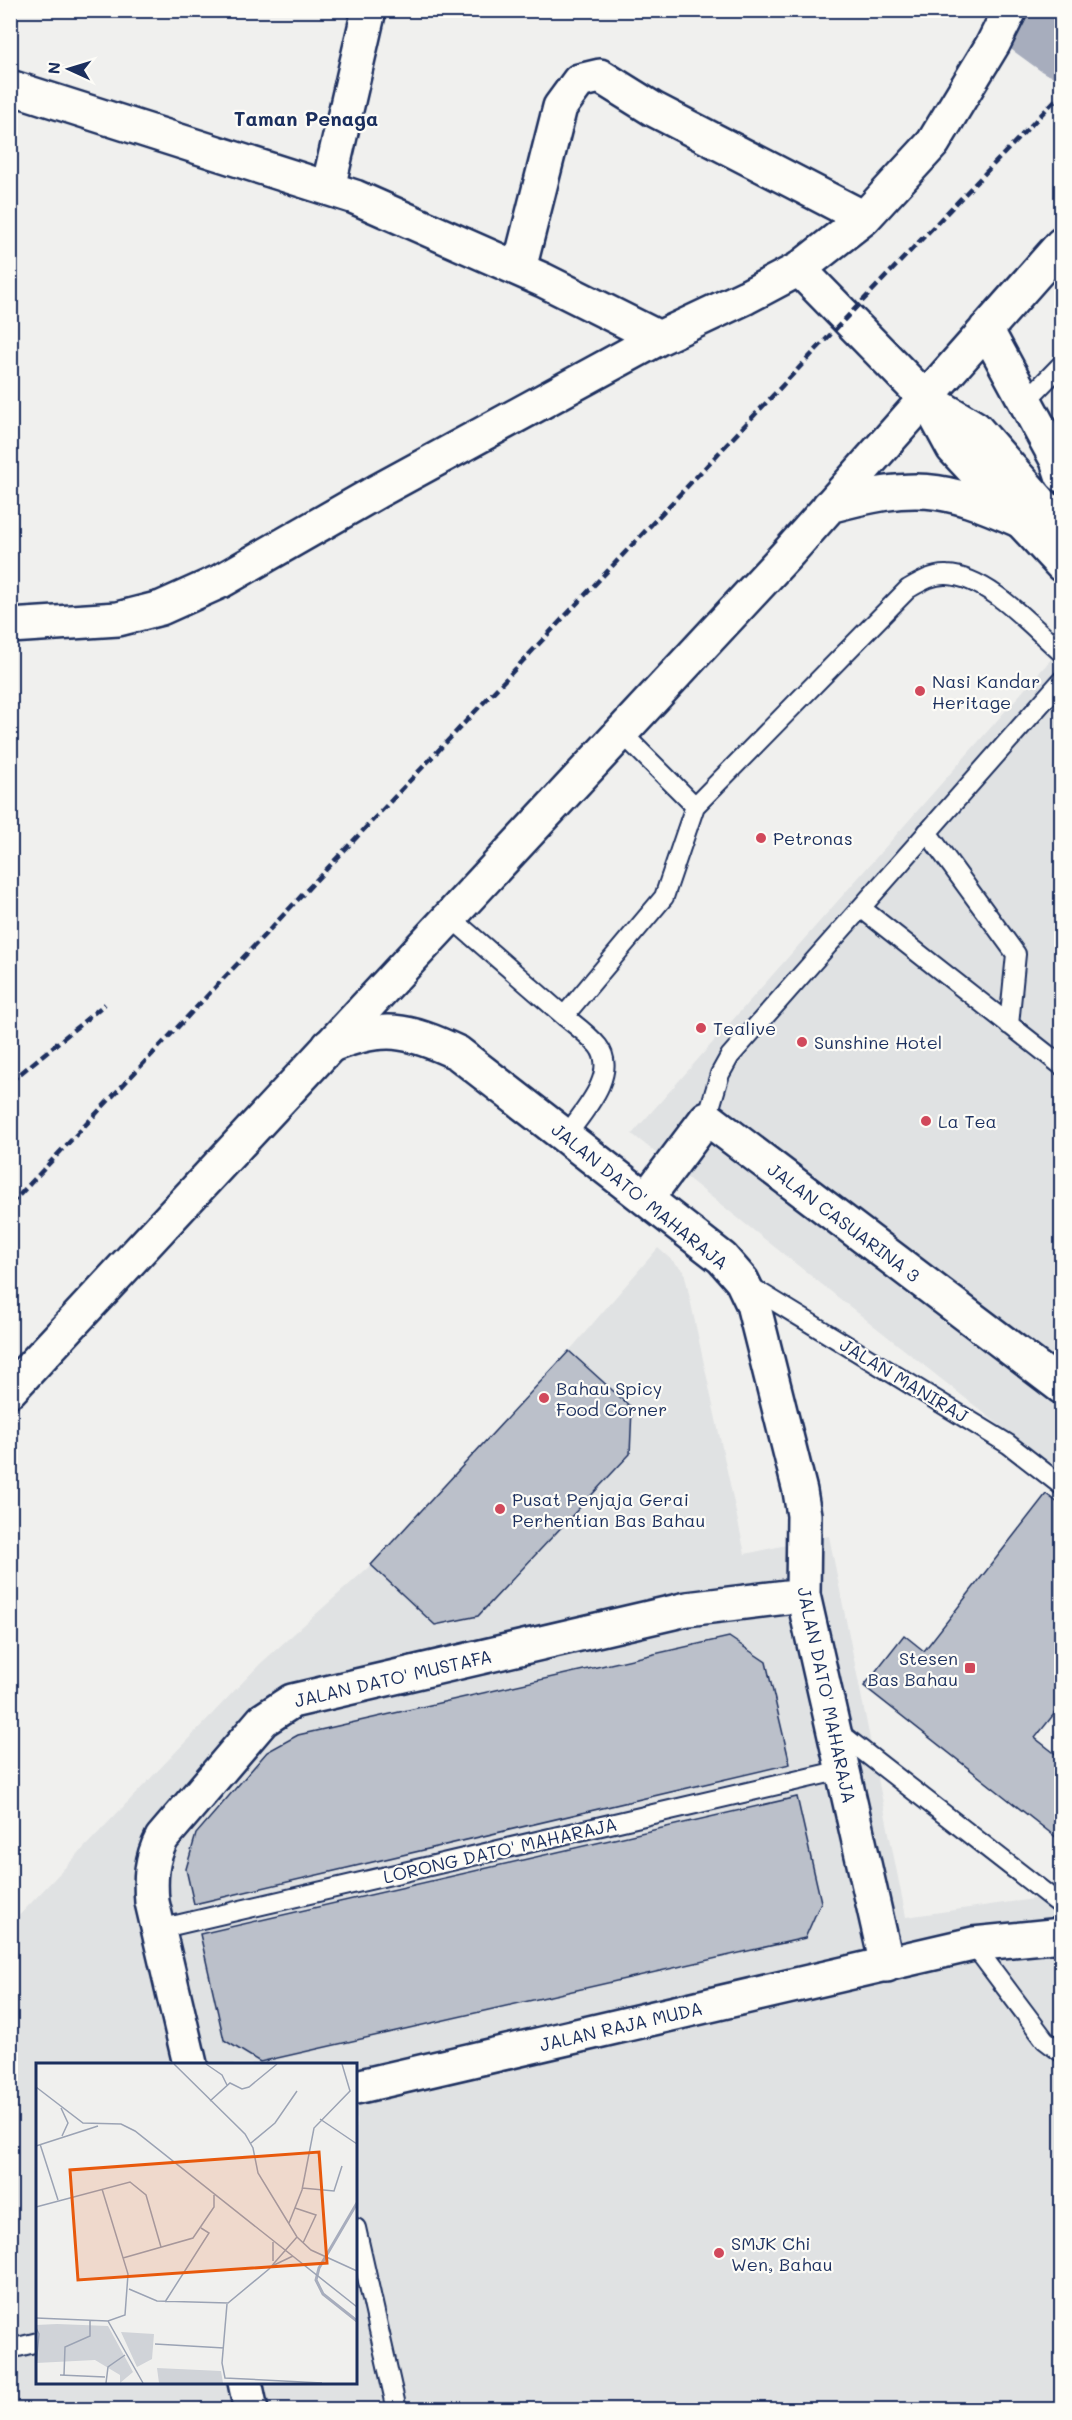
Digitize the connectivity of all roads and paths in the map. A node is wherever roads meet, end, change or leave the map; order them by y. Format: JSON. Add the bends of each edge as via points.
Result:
{"nodes":[{"id":1,"x":369,"y":10,"type":"edge"},
{"id":2,"x":1010,"y":10,"type":"edge"},
{"id":3,"x":10,"y":87,"type":"edge"},
{"id":4,"x":328,"y":188,"type":"junction"},
{"id":5,"x":864,"y":218,"type":"junction"},
{"id":6,"x":1062,"y":244,"type":"edge"},
{"id":7,"x":519,"y":269,"type":"junction"},
{"id":8,"x":799,"y":269,"type":"junction"},
{"id":9,"x":986,"y":329,"type":"junction"},
{"id":10,"x":658,"y":338,"type":"junction"},
{"id":11,"x":1062,"y":364,"type":"edge"},
{"id":12,"x":925,"y":398,"type":"junction"},
{"id":13,"x":1025,"y":402,"type":"junction"},
{"id":14,"x":1062,"y":475,"type":"edge"},
{"id":15,"x":829,"y":506,"type":"junction"},
{"id":16,"x":1021,"y":521,"type":"junction"},
{"id":17,"x":1062,"y":527,"type":"edge"},
{"id":18,"x":1062,"y":565,"type":"edge"},
{"id":19,"x":10,"y":626,"type":"edge"},
{"id":20,"x":1062,"y":653,"type":"edge"},
{"id":21,"x":1062,"y":680,"type":"edge"},
{"id":22,"x":621,"y":732,"type":"junction"},
{"id":23,"x":695,"y":806,"type":"junction"},
{"id":24,"x":927,"y":832,"type":"junction"},
{"id":25,"x":861,"y":908,"type":"junction"},
{"id":26,"x":450,"y":917,"type":"junction"},
{"id":27,"x":564,"y":1016,"type":"junction"},
{"id":28,"x":1009,"y":1025,"type":"junction"},
{"id":29,"x":329,"y":1046,"type":"junction"},
{"id":30,"x":1062,"y":1066,"type":"edge"},
{"id":31,"x":707,"y":1118,"type":"junction"},
{"id":32,"x":566,"y":1136,"type":"junction"},
{"id":33,"x":646,"y":1199,"type":"junction"},
{"id":34,"x":742,"y":1281,"type":"junction"},
{"id":35,"x":1062,"y":1387,"type":"edge"},
{"id":36,"x":10,"y":1390,"type":"edge"},
{"id":37,"x":1062,"y":1486,"type":"edge"},
{"id":38,"x":803,"y":1595,"type":"junction"},
{"id":39,"x":832,"y":1727,"type":"junction"},
{"id":40,"x":842,"y":1770,"type":"junction"},
{"id":41,"x":1062,"y":1906,"type":"edge"},
{"id":42,"x":159,"y":1929,"type":"junction"},
{"id":43,"x":1062,"y":1935,"type":"edge"},
{"id":44,"x":974,"y":1944,"type":"junction"},
{"id":45,"x":886,"y":1965,"type":"junction"},
{"id":46,"x":1062,"y":2053,"type":"edge"},
{"id":47,"x":190,"y":2063,"type":"edge"},
{"id":48,"x":357,"y":2087,"type":"edge"},
{"id":49,"x":357,"y":2232,"type":"edge"},
{"id":50,"x":36,"y":2342,"type":"edge"},
{"id":51,"x":10,"y":2349,"type":"edge"},
{"id":52,"x":245,"y":2384,"type":"edge"},
{"id":53,"x":251,"y":2409,"type":"edge"},
{"id":54,"x":397,"y":2409,"type":"edge"}],
"edges":[{"from":1,"to":4,"type":"street"},
{"from":2,"to":5,"type":"street","via":[[933,143]]},
{"from":3,"to":4,"type":"street"},
{"from":4,"to":7,"type":"street"},
{"from":5,"to":7,"type":"street","via":[[653,109],[600,76],[579,81],[560,107]]},
{"from":5,"to":8,"type":"street"},
{"from":6,"to":9,"type":"street"},
{"from":7,"to":10,"type":"street"},
{"from":8,"to":10,"type":"street"},
{"from":8,"to":12,"type":"street"},
{"from":9,"to":12,"type":"street"},
{"from":9,"to":13,"type":"street"},
{"from":10,"to":19,"type":"street","via":[[211,586],[161,608],[118,619]]},
{"from":11,"to":13,"type":"lane"},
{"from":12,"to":15,"type":"street"},
{"from":12,"to":16,"type":"street","via":[[953,448]]},
{"from":12,"to":17,"type":"street","via":[[975,428]]},
{"from":13,"to":14,"type":"street"},
{"from":15,"to":16,"type":"street","via":[[902,490],[940,491],[973,500]]},
{"from":15,"to":22,"type":"street"},
{"from":16,"to":18,"type":"street"},
{"from":20,"to":23,"type":"lane","via":[[988,589],[968,579],[946,575],[926,578],[908,589]]},
{"from":21,"to":24,"type":"lane"},
{"from":22,"to":23,"type":"lane"},
{"from":22,"to":26,"type":"street"},
{"from":23,"to":27,"type":"lane","via":[[663,897]]},
{"from":24,"to":25,"type":"lane"},
{"from":24,"to":28,"type":"lane","via":[[1016,954]]},
{"from":25,"to":28,"type":"lane"},
{"from":25,"to":31,"type":"lane","via":[[730,1056],[720,1074]]},
{"from":26,"to":27,"type":"lane"},
{"from":26,"to":29,"type":"street"},
{"from":27,"to":32,"type":"lane","via":[[597,1045],[605,1064],[599,1086]]},
{"from":28,"to":30,"type":"lane"},
{"from":29,"to":32,"type":"street","name":"JALAN DATO' MAHARAJA","via":[[360,1034],[393,1031],[428,1039],[458,1053]]},
{"from":29,"to":36,"type":"street"},
{"from":31,"to":33,"type":"street"},
{"from":31,"to":35,"type":"street","name":"JALAN CASUARINA 3"},
{"from":32,"to":33,"type":"street","name":"JALAN DATO' MAHARAJA"},
{"from":33,"to":34,"type":"street","name":"JALAN DATO' MAHARAJA","via":[[722,1258]]},
{"from":34,"to":37,"type":"lane","name":"JALAN MANIRAJ","via":[[1008,1444]]},
{"from":34,"to":38,"type":"street","name":"JALAN DATO' MAHARAJA","via":[[753,1304],[800,1491],[804,1515]]},
{"from":38,"to":39,"type":"street","name":"JALAN DATO' MAHARAJA"},
{"from":38,"to":42,"type":"street","name":"JALAN DATO' MUSTAFA","via":[[687,1609],[285,1704],[263,1720],[154,1852],[150,1883]]},
{"from":39,"to":40,"type":"street","name":"JALAN DATO' MAHARAJA"},
{"from":39,"to":41,"type":"lane"},
{"from":40,"to":42,"type":"lane","name":"LORONG DATO' MAHARAJA"},
{"from":40,"to":45,"type":"street","name":"JALAN DATO' MAHARAJA"},
{"from":42,"to":47,"type":"street","name":"JALAN DATO' MUSTAFA"},
{"from":43,"to":44,"type":"street","name":"JALAN RAJA MUDA"},
{"from":44,"to":45,"type":"street","name":"JALAN RAJA MUDA"},
{"from":44,"to":46,"type":"lane","via":[[1045,2040]]},
{"from":45,"to":48,"type":"street","name":"JALAN RAJA MUDA"},
{"from":49,"to":54,"type":"lane"},
{"from":50,"to":51,"type":"lane"},
{"from":52,"to":53,"type":"street"}]}
